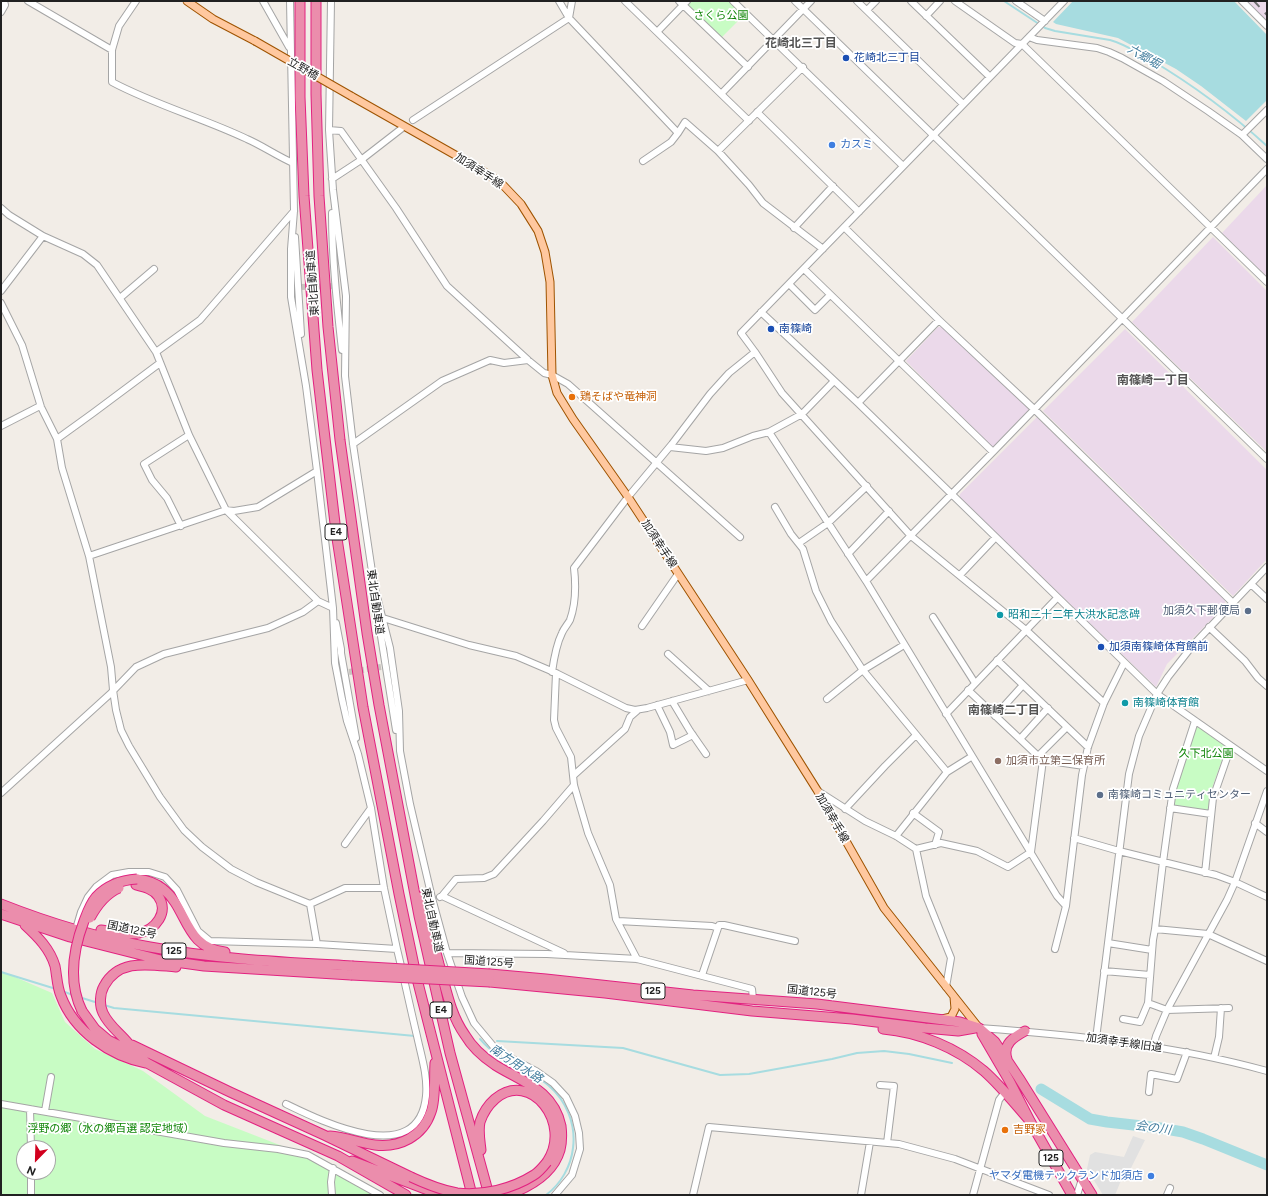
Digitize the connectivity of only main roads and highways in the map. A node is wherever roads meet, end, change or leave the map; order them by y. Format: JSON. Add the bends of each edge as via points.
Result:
{"nodes":[{"id":1,"x":187,"y":1,"type":"edge"},
{"id":2,"x":300,"y":1,"type":"edge"},
{"id":3,"x":316,"y":1,"type":"edge"},
{"id":4,"x":351,"y":96,"type":"joint"},
{"id":5,"x":406,"y":852,"type":"junction"},
{"id":6,"x":137,"y":882,"type":"junction"},
{"id":7,"x":1,"y":904,"type":"edge"},
{"id":8,"x":1,"y":914,"type":"edge"},
{"id":9,"x":21,"y":922,"type":"junction"},
{"id":10,"x":90,"y":933,"type":"junction"},
{"id":11,"x":283,"y":962,"type":"junction"},
{"id":12,"x":204,"y":966,"type":"junction"},
{"id":13,"x":351,"y":970,"type":"junction"},
{"id":14,"x":490,"y":978,"type":"junction"},
{"id":15,"x":954,"y":997,"type":"junction"},
{"id":16,"x":85,"y":1010,"type":"junction"},
{"id":17,"x":752,"y":1011,"type":"junction"},
{"id":18,"x":940,"y":1019,"type":"junction"},
{"id":19,"x":979,"y":1028,"type":"junction"},
{"id":20,"x":1025,"y":1031,"type":"road end"},
{"id":21,"x":128,"y":1043,"type":"junction"},
{"id":22,"x":436,"y":1055,"type":"junction"},
{"id":23,"x":147,"y":1063,"type":"junction"},
{"id":24,"x":1009,"y":1064,"type":"junction"},
{"id":25,"x":1030,"y":1121,"type":"junction"},
{"id":26,"x":324,"y":1135,"type":"junction"},
{"id":27,"x":338,"y":1156,"type":"junction"},
{"id":28,"x":550,"y":1164,"type":"junction"},
{"id":29,"x":482,"y":1168,"type":"junction"},
{"id":30,"x":410,"y":1180,"type":"junction"},
{"id":31,"x":406,"y":1195,"type":"edge"},
{"id":32,"x":440,"y":1195,"type":"edge"},
{"id":33,"x":472,"y":1195,"type":"edge"},
{"id":34,"x":489,"y":1195,"type":"edge"},
{"id":35,"x":507,"y":1195,"type":"edge"},
{"id":36,"x":1072,"y":1195,"type":"edge"},
{"id":37,"x":1092,"y":1195,"type":"edge"}],
"edges":[{"from":1,"to":4,"type":"main road","name":"立野橋","bridge":true,"via":[[213,19]]},
{"from":2,"to":22,"type":"highway","name":"東北自動車道","number":"E4","via":[[304,204],[317,370],[333,508],[381,808],[416,975]]},
{"from":3,"to":5,"type":"highway","name":"東北自動車道","number":"E4","via":[[319,196],[328,327],[339,433],[378,705]]},
{"from":4,"to":15,"type":"main road","name":"加須幸手線","via":[[480,169],[502,184],[521,204],[538,231],[545,252],[550,282],[552,376],[557,393],[748,680],[817,790],[884,908]]},
{"from":5,"to":28,"type":"highway","via":[[457,1023],[478,1052],[539,1090],[552,1104],[558,1116],[561,1146],[558,1157]]},
{"from":5,"to":29,"type":"highway","name":"東北自動車道","number":"E4","via":[[450,1053]]},
{"from":6,"to":10,"type":"highway","via":[[159,896],[162,912],[157,923],[138,933],[102,930]]},
{"from":6,"to":11,"type":"highway","via":[[148,881],[163,889],[173,899],[193,935],[218,952],[270,957]]},
{"from":6,"to":16,"type":"highway","bridge":true,"via":[[120,881],[105,889],[96,897],[88,911],[76,942],[74,960],[75,989]]},
{"from":7,"to":10,"type":"highway","name":"国道125号","number":"125","via":[[25,914]]},
{"from":8,"to":9,"type":"highway","name":"国道125号","number":"125"},
{"from":9,"to":12,"type":"highway","name":"国道125号","number":"125","via":[[161,960]]},
{"from":9,"to":23,"type":"highway","via":[[48,949],[60,995],[76,1022],[103,1046],[133,1061]]},
{"from":10,"to":11,"type":"highway","name":"国道125号","number":"125","via":[[149,947]]},
{"from":11,"to":13,"type":"highway","name":"国道125号","number":"125"},
{"from":12,"to":13,"type":"highway","name":"国道125号","number":"125"},
{"from":12,"to":21,"type":"highway","via":[[128,966],[110,978],[100,992],[102,1011],[112,1028]]},
{"from":13,"to":14,"type":"highway","name":"国道125号","number":"125","bridge":true},
{"from":14,"to":17,"type":"highway","name":"国道125号","number":"125"},
{"from":14,"to":18,"type":"highway","name":"国道125号","number":"125","via":[[546,979],[693,995],[817,1004]]},
{"from":15,"to":18,"type":"main road","via":[[954,1012],[951,1017]]},
{"from":15,"to":19,"type":"main road","name":"加須幸手線"},
{"from":16,"to":21,"type":"highway","via":[[106,1032]]},
{"from":16,"to":23,"type":"highway","via":[[95,1029],[108,1040],[138,1055]]},
{"from":17,"to":19,"type":"highway","name":"国道125号","number":"125","via":[[958,1031]]},
{"from":17,"to":25,"type":"highway","via":[[888,1029],[916,1035],[944,1046],[984,1071]]},
{"from":18,"to":19,"type":"highway","name":"国道125号","number":"125"},
{"from":19,"to":24,"type":"highway","name":"国道125号","number":"125","via":[[995,1042]]},
{"from":19,"to":25,"type":"highway","number":"125"},
{"from":20,"to":24,"type":"highway","via":[[1008,1044],[1006,1055]]},
{"from":21,"to":26,"type":"highway"},
{"from":22,"to":26,"type":"highway","via":[[432,1111],[424,1127],[411,1139],[394,1145],[375,1145]]},
{"from":22,"to":33,"type":"highway","name":"東北自動車道","number":"E4"},
{"from":23,"to":27,"type":"highway","via":[[224,1105]]},
{"from":24,"to":37,"type":"highway","name":"国道125号","number":"125"},
{"from":25,"to":36,"type":"highway","number":"125"},
{"from":26,"to":30,"type":"highway"},
{"from":27,"to":30,"type":"highway"},
{"from":27,"to":31,"type":"highway"},
{"from":28,"to":29,"type":"highway","via":[[555,1140],[554,1124],[548,1109],[530,1094],[514,1091],[497,1097],[482,1116]]},
{"from":28,"to":30,"type":"highway","bridge":true,"via":[[521,1182],[501,1190],[482,1193],[458,1193]]},
{"from":28,"to":35,"type":"highway","via":[[539,1179]]},
{"from":29,"to":34,"type":"highway","name":"東北自動車道","number":"E4"},
{"from":30,"to":32,"type":"highway"}]}
